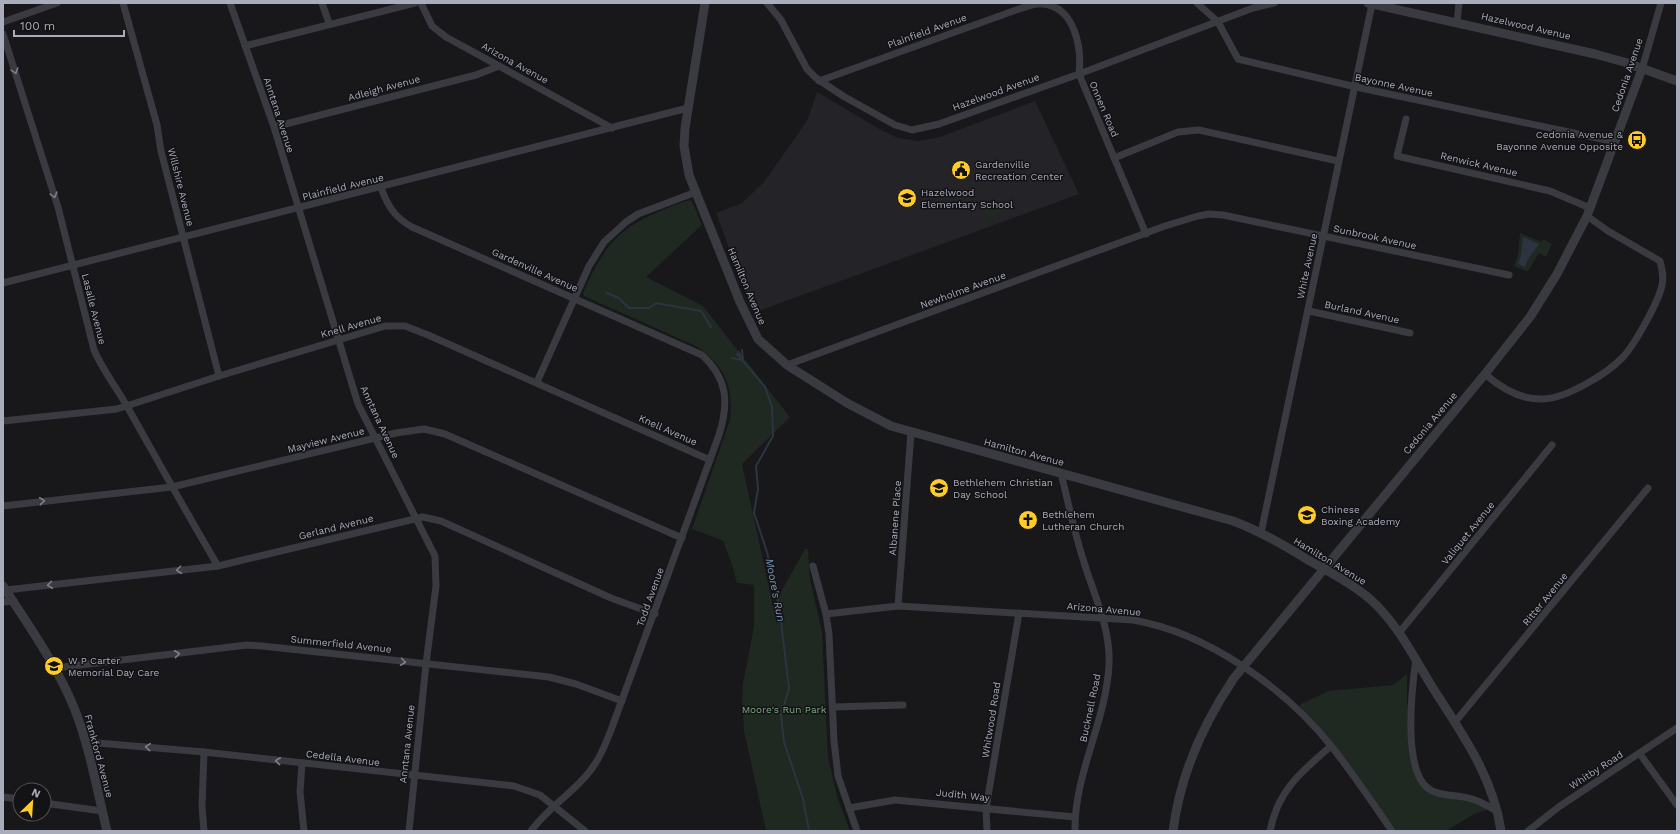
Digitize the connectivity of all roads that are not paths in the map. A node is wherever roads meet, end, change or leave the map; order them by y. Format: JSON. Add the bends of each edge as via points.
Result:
{"nodes":[{"id":1,"x":57,"y":3,"type":"edge"},
{"id":2,"x":123,"y":3,"type":"edge"},
{"id":3,"x":230,"y":3,"type":"edge"},
{"id":4,"x":322,"y":3,"type":"edge"},
{"id":5,"x":415,"y":3,"type":"edge"},
{"id":6,"x":421,"y":3,"type":"edge"},
{"id":7,"x":705,"y":3,"type":"edge"},
{"id":8,"x":768,"y":3,"type":"edge"},
{"id":9,"x":1042,"y":3,"type":"edge"},
{"id":10,"x":1197,"y":3,"type":"edge"},
{"id":11,"x":1274,"y":3,"type":"edge"},
{"id":12,"x":1370,"y":3,"type":"edge"},
{"id":13,"x":1458,"y":3,"type":"edge"},
{"id":14,"x":1661,"y":3,"type":"edge"},
{"id":15,"x":3,"y":22,"type":"edge"},
{"id":16,"x":1218,"y":22,"type":"junction"},
{"id":17,"x":1457,"y":22,"type":"junction"},
{"id":18,"x":329,"y":24,"type":"junction"},
{"id":19,"x":3,"y":34,"type":"edge"},
{"id":20,"x":245,"y":46,"type":"junction"},
{"id":21,"x":499,"y":66,"type":"junction"},
{"id":22,"x":1642,"y":68,"type":"junction"},
{"id":23,"x":1079,"y":74,"type":"junction"},
{"id":24,"x":819,"y":80,"type":"junction"},
{"id":25,"x":1677,"y":81,"type":"edge"},
{"id":26,"x":1356,"y":87,"type":"junction"},
{"id":27,"x":688,"y":108,"type":"junction"},
{"id":28,"x":1406,"y":119,"type":"dead end"},
{"id":29,"x":274,"y":127,"type":"junction"},
{"id":30,"x":612,"y":128,"type":"junction"},
{"id":31,"x":1616,"y":142,"type":"junction"},
{"id":32,"x":1114,"y":158,"type":"junction"},
{"id":33,"x":1338,"y":161,"type":"junction"},
{"id":34,"x":381,"y":188,"type":"junction"},
{"id":35,"x":696,"y":192,"type":"junction"},
{"id":36,"x":297,"y":209,"type":"junction"},
{"id":37,"x":1589,"y":212,"type":"junction"},
{"id":38,"x":1146,"y":234,"type":"junction"},
{"id":39,"x":183,"y":237,"type":"junction"},
{"id":40,"x":1324,"y":237,"type":"junction"},
{"id":41,"x":73,"y":266,"type":"junction"},
{"id":42,"x":1509,"y":275,"type":"dead end"},
{"id":43,"x":3,"y":283,"type":"edge"},
{"id":44,"x":575,"y":299,"type":"junction"},
{"id":45,"x":1309,"y":311,"type":"junction"},
{"id":46,"x":1410,"y":333,"type":"dead end"},
{"id":47,"x":338,"y":340,"type":"junction"},
{"id":48,"x":697,"y":353,"type":"joint"},
{"id":49,"x":787,"y":365,"type":"junction"},
{"id":50,"x":1485,"y":374,"type":"junction"},
{"id":51,"x":219,"y":376,"type":"junction"},
{"id":52,"x":537,"y":382,"type":"junction"},
{"id":53,"x":127,"y":406,"type":"junction"},
{"id":54,"x":3,"y":421,"type":"edge"},
{"id":55,"x":911,"y":432,"type":"junction"},
{"id":56,"x":375,"y":438,"type":"junction"},
{"id":57,"x":1552,"y":445,"type":"dead end"},
{"id":58,"x":710,"y":460,"type":"junction"},
{"id":59,"x":1061,"y":473,"type":"junction"},
{"id":60,"x":172,"y":487,"type":"junction"},
{"id":61,"x":1648,"y":488,"type":"dead end"},
{"id":62,"x":3,"y":506,"type":"edge"},
{"id":63,"x":416,"y":518,"type":"junction"},
{"id":64,"x":1261,"y":533,"type":"junction"},
{"id":65,"x":682,"y":538,"type":"junction"},
{"id":66,"x":218,"y":566,"type":"junction"},
{"id":67,"x":813,"y":566,"type":"dead end"},
{"id":68,"x":1324,"y":568,"type":"junction"},
{"id":69,"x":4,"y":588,"type":"edge"},
{"id":70,"x":14,"y":601,"type":"junction"},
{"id":71,"x":3,"y":602,"type":"edge"},
{"id":72,"x":898,"y":606,"type":"junction"},
{"id":73,"x":1019,"y":613,"type":"junction"},
{"id":74,"x":654,"y":614,"type":"junction"},
{"id":75,"x":826,"y":614,"type":"junction"},
{"id":76,"x":1103,"y":618,"type":"junction"},
{"id":77,"x":1399,"y":633,"type":"junction"},
{"id":78,"x":1416,"y":659,"type":"junction"},
{"id":79,"x":426,"y":664,"type":"junction"},
{"id":80,"x":1243,"y":666,"type":"junction"},
{"id":81,"x":55,"y":668,"type":"junction"},
{"id":82,"x":622,"y":701,"type":"junction"},
{"id":83,"x":903,"y":705,"type":"dead end"},
{"id":84,"x":833,"y":707,"type":"junction"},
{"id":85,"x":1455,"y":722,"type":"junction"},
{"id":86,"x":1677,"y":728,"type":"edge"},
{"id":87,"x":86,"y":742,"type":"junction"},
{"id":88,"x":1331,"y":746,"type":"junction"},
{"id":89,"x":204,"y":752,"type":"junction"},
{"id":90,"x":1640,"y":754,"type":"junction"},
{"id":91,"x":302,"y":763,"type":"junction"},
{"id":92,"x":414,"y":776,"type":"junction"},
{"id":93,"x":52,"y":804,"type":"edge"},
{"id":94,"x":554,"y":805,"type":"junction"},
{"id":95,"x":1677,"y":805,"type":"edge"},
{"id":96,"x":849,"y":808,"type":"junction"},
{"id":97,"x":986,"y":808,"type":"junction"},
{"id":98,"x":102,"y":811,"type":"junction"},
{"id":99,"x":1498,"y":812,"type":"junction"},
{"id":100,"x":1075,"y":817,"type":"junction"},
{"id":101,"x":107,"y":831,"type":"edge"},
{"id":102,"x":204,"y":831,"type":"edge"},
{"id":103,"x":304,"y":831,"type":"edge"},
{"id":104,"x":409,"y":831,"type":"edge"},
{"id":105,"x":531,"y":831,"type":"edge"},
{"id":106,"x":585,"y":831,"type":"edge"},
{"id":107,"x":857,"y":831,"type":"edge"},
{"id":108,"x":987,"y":831,"type":"edge"},
{"id":109,"x":1075,"y":831,"type":"edge"},
{"id":110,"x":1173,"y":831,"type":"edge"},
{"id":111,"x":1270,"y":831,"type":"edge"},
{"id":112,"x":1392,"y":831,"type":"edge"},
{"id":113,"x":1501,"y":831,"type":"edge"},
{"id":114,"x":1528,"y":831,"type":"edge"}],
"edges":[{"from":1,"to":15,"type":"street"},
{"from":2,"to":39,"type":"street","name":"Willshire Avenue","via":[[157,125]]},
{"from":3,"to":20,"type":"street","name":"Anntana Avenue"},
{"from":4,"to":18,"type":"street"},
{"from":5,"to":18,"type":"street"},
{"from":6,"to":21,"type":"street","name":"Arizona Avenue","via":[[428,20],[436,30]]},
{"from":7,"to":27,"type":"street","name":"Hamilton Avenue"},
{"from":8,"to":24,"type":"street","name":"Hazelwood Avenue","via":[[781,20],[807,69]]},
{"from":9,"to":23,"type":"street","name":"Onnen Road","via":[[1060,12],[1070,21],[1080,55]]},
{"from":9,"to":24,"type":"street","name":"Plainfield Avenue","via":[[1018,9]]},
{"from":10,"to":16,"type":"street","name":"Bayonne Avenue"},
{"from":11,"to":16,"type":"street","name":"Hazelwood Avenue","via":[[1253,8]]},
{"from":12,"to":17,"type":"street","name":"Hazelwood Avenue"},
{"from":12,"to":26,"type":"street","name":"White Avenue"},
{"from":13,"to":17,"type":"street"},
{"from":14,"to":22,"type":"street","name":"Cedonia Avenue"},
{"from":16,"to":23,"type":"street","name":"Hazelwood Avenue"},
{"from":16,"to":26,"type":"street","name":"Bayonne Avenue","via":[[1238,59]]},
{"from":17,"to":22,"type":"street","name":"Hazelwood Avenue","via":[[1588,52]]},
{"from":18,"to":20,"type":"street"},
{"from":19,"to":41,"type":"street","name":"Lasalle Avenue","one_way":true,"via":[[48,174]]},
{"from":20,"to":29,"type":"street","name":"Anntana Avenue"},
{"from":21,"to":29,"type":"street","name":"Adleigh Avenue","via":[[476,75]]},
{"from":21,"to":30,"type":"street","name":"Arizona Avenue"},
{"from":22,"to":25,"type":"street","name":"Hazelwood Avenue"},
{"from":22,"to":31,"type":"street","name":"Cedonia Avenue"},
{"from":23,"to":24,"type":"street","name":"Hazelwood Avenue","via":[[939,124],[912,130],[895,125]]},
{"from":23,"to":32,"type":"street","name":"Onnen Road"},
{"from":26,"to":31,"type":"street","name":"Bayonne Avenue"},
{"from":26,"to":33,"type":"street","name":"White Avenue"},
{"from":27,"to":30,"type":"street","name":"Plainfield Avenue"},
{"from":27,"to":35,"type":"street","name":"Hamilton Avenue","via":[[684,146],[689,175]]},
{"from":28,"to":37,"type":"street","name":"Renwick Avenue","via":[[1397,156],[1550,191]]},
{"from":29,"to":36,"type":"street","name":"Anntana Avenue"},
{"from":30,"to":34,"type":"street","name":"Plainfield Avenue"},
{"from":31,"to":37,"type":"street","name":"Cedonia Avenue"},
{"from":32,"to":33,"type":"street","via":[[1178,132],[1193,130]]},
{"from":32,"to":38,"type":"street","name":"Onnen Road"},
{"from":33,"to":40,"type":"street","name":"White Avenue"},
{"from":34,"to":36,"type":"street","name":"Plainfield Avenue"},
{"from":34,"to":44,"type":"street","name":"Gardenville Avenue","via":[[388,206],[400,220]]},
{"from":35,"to":44,"type":"street","via":[[644,211],[626,222],[595,254]]},
{"from":35,"to":49,"type":"street","name":"Hamilton Avenue","via":[[753,331]]},
{"from":36,"to":39,"type":"street","name":"Plainfield Avenue"},
{"from":36,"to":47,"type":"street","name":"Anntana Avenue"},
{"from":37,"to":50,"type":"street","name":"Cedonia Avenue","via":[[1554,279],[1530,317]]},
{"from":37,"to":50,"type":"street","via":[[1608,231],[1660,261],[1663,272],[1662,286],[1635,340],[1622,358],[1595,378],[1553,398],[1541,400],[1511,392]]},
{"from":38,"to":40,"type":"street","name":"Sunbrook Avenue","via":[[1208,214],[1224,215]]},
{"from":38,"to":49,"type":"street","name":"Newholme Avenue"},
{"from":39,"to":41,"type":"street","name":"Plainfield Avenue"},
{"from":39,"to":51,"type":"street","name":"Willshire Avenue"},
{"from":40,"to":42,"type":"street","name":"Sunbrook Avenue"},
{"from":40,"to":45,"type":"street","name":"White Avenue"},
{"from":41,"to":43,"type":"street","name":"Plainfield Avenue"},
{"from":41,"to":53,"type":"street","name":"Lasalle Avenue","via":[[98,361]]},
{"from":44,"to":48,"type":"street","name":"Gardenville Avenue"},
{"from":44,"to":52,"type":"street"},
{"from":45,"to":46,"type":"street","name":"Burland Avenue"},
{"from":45,"to":64,"type":"street","name":"White Avenue"},
{"from":47,"to":51,"type":"street","name":"Knell Avenue"},
{"from":47,"to":52,"type":"street","name":"Knell Avenue","via":[[385,326],[405,326]]},
{"from":47,"to":56,"type":"street","name":"Anntana Avenue","via":[[358,404]]},
{"from":48,"to":58,"type":"street","name":"Todd Avenue","via":[[706,358],[716,371],[726,398],[726,414]]},
{"from":49,"to":55,"type":"street","name":"Hamilton Avenue","via":[[871,416]]},
{"from":50,"to":68,"type":"street","name":"Cedonia Avenue"},
{"from":51,"to":53,"type":"street","name":"Knell Avenue"},
{"from":52,"to":58,"type":"street","name":"Knell Avenue"},
{"from":53,"to":54,"type":"street","name":"Knell Avenue"},
{"from":53,"to":60,"type":"street","name":"Lasalle Avenue"},
{"from":55,"to":59,"type":"street","name":"Hamilton Avenue"},
{"from":55,"to":72,"type":"street","name":"Albanene Place"},
{"from":56,"to":60,"type":"street","name":"Mayview Avenue"},
{"from":56,"to":63,"type":"street","name":"Anntana Avenue"},
{"from":56,"to":65,"type":"street","name":"Mayview Avenue","via":[[413,429],[445,434]]},
{"from":57,"to":77,"type":"street","name":"Valiquet Avenue"},
{"from":58,"to":65,"type":"street","name":"Todd Avenue"},
{"from":59,"to":64,"type":"street","name":"Hamilton Avenue","via":[[1217,516]]},
{"from":59,"to":76,"type":"street","name":"Bucknell Road","via":[[1082,558]]},
{"from":62,"to":60,"type":"street","name":"Mayview Avenue","one_way":true},
{"from":60,"to":66,"type":"street","name":"Lasalle Avenue"},
{"from":61,"to":85,"type":"street","name":"Ritter Avenue"},
{"from":63,"to":66,"type":"street","name":"Gerland Avenue"},
{"from":63,"to":74,"type":"street","name":"Gerland Avenue","via":[[441,521],[611,598]]},
{"from":63,"to":79,"type":"street","name":"Anntana Avenue","via":[[436,563],[432,625]]},
{"from":64,"to":68,"type":"street","name":"Hamilton Avenue"},
{"from":65,"to":74,"type":"street","name":"Todd Avenue"},
{"from":66,"to":69,"type":"street","name":"Gerland Avenue","one_way":true},
{"from":67,"to":75,"type":"street"},
{"from":68,"to":77,"type":"street","name":"Hamilton Avenue","via":[[1371,600]]},
{"from":68,"to":80,"type":"street","name":"Cedonia Avenue"},
{"from":69,"to":70,"type":"street","name":"Frankford Avenue"},
{"from":70,"to":71,"type":"street"},
{"from":70,"to":81,"type":"street","name":"Frankford Avenue"},
{"from":72,"to":73,"type":"street","name":"Arizona Avenue"},
{"from":72,"to":75,"type":"street","name":"Arizona Avenue"},
{"from":73,"to":76,"type":"street","name":"Arizona Avenue"},
{"from":73,"to":97,"type":"street","name":"Whitwood Road"},
{"from":74,"to":82,"type":"street","name":"Todd Avenue"},
{"from":75,"to":84,"type":"street"},
{"from":76,"to":80,"type":"street","name":"Arizona Avenue","via":[[1133,620],[1166,629],[1195,640]]},
{"from":76,"to":100,"type":"street","name":"Bucknell Road","via":[[1109,663],[1107,685],[1097,730],[1080,785]]},
{"from":77,"to":78,"type":"street","name":"Hamilton Avenue"},
{"from":78,"to":85,"type":"street","name":"Hamilton Avenue"},
{"from":78,"to":99,"type":"street","via":[[1411,691],[1411,738],[1420,779],[1429,789],[1470,798]]},
{"from":81,"to":79,"type":"street","name":"Summerfield Avenue","one_way":true,"via":[[248,645]]},
{"from":79,"to":82,"type":"street","name":"Summerfield Avenue","via":[[549,677]]},
{"from":79,"to":92,"type":"street","name":"Anntana Avenue"},
{"from":80,"to":88,"type":"street","name":"Arizona Avenue","via":[[1287,702]]},
{"from":80,"to":110,"type":"street","name":"Cedonia Avenue","via":[[1212,714],[1191,759]]},
{"from":81,"to":87,"type":"street","name":"Frankford Avenue"},
{"from":82,"to":94,"type":"street","name":"Todd Avenue","via":[[595,764],[572,790]]},
{"from":83,"to":84,"type":"street"},
{"from":84,"to":96,"type":"street","via":[[838,776]]},
{"from":85,"to":99,"type":"street","name":"Hamilton Avenue","via":[[1483,771]]},
{"from":86,"to":90,"type":"street","name":"Whitby Road"},
{"from":89,"to":87,"type":"street","name":"Cedella Avenue","one_way":true},
{"from":87,"to":98,"type":"street","name":"Frankford Avenue"},
{"from":88,"to":111,"type":"street","via":[[1305,768],[1287,788],[1275,810]]},
{"from":88,"to":112,"type":"street","name":"Arizona Avenue"},
{"from":91,"to":89,"type":"street","name":"Cedella Avenue","one_way":true},
{"from":89,"to":102,"type":"street"},
{"from":90,"to":95,"type":"street"},
{"from":90,"to":114,"type":"street","name":"Whitby Road","via":[[1560,806]]},
{"from":91,"to":92,"type":"street","name":"Cedella Avenue"},
{"from":91,"to":103,"type":"street","via":[[300,792]]},
{"from":92,"to":94,"type":"street","name":"Cedella Avenue","via":[[514,786],[533,791]]},
{"from":92,"to":104,"type":"street","name":"Anntana Avenue"},
{"from":93,"to":98,"type":"street"},
{"from":94,"to":105,"type":"street","name":"Todd Avenue"},
{"from":94,"to":106,"type":"street","name":"Cedella Avenue"},
{"from":96,"to":97,"type":"street","name":"Judith Way","via":[[892,800]]},
{"from":96,"to":107,"type":"street"},
{"from":97,"to":100,"type":"street","name":"Judith Way"},
{"from":97,"to":108,"type":"street","name":"Whitwood Road"},
{"from":98,"to":101,"type":"street","name":"Frankford Avenue"},
{"from":99,"to":113,"type":"street","name":"Hamilton Avenue"},
{"from":100,"to":109,"type":"street","name":"Bucknell Road"}]}
